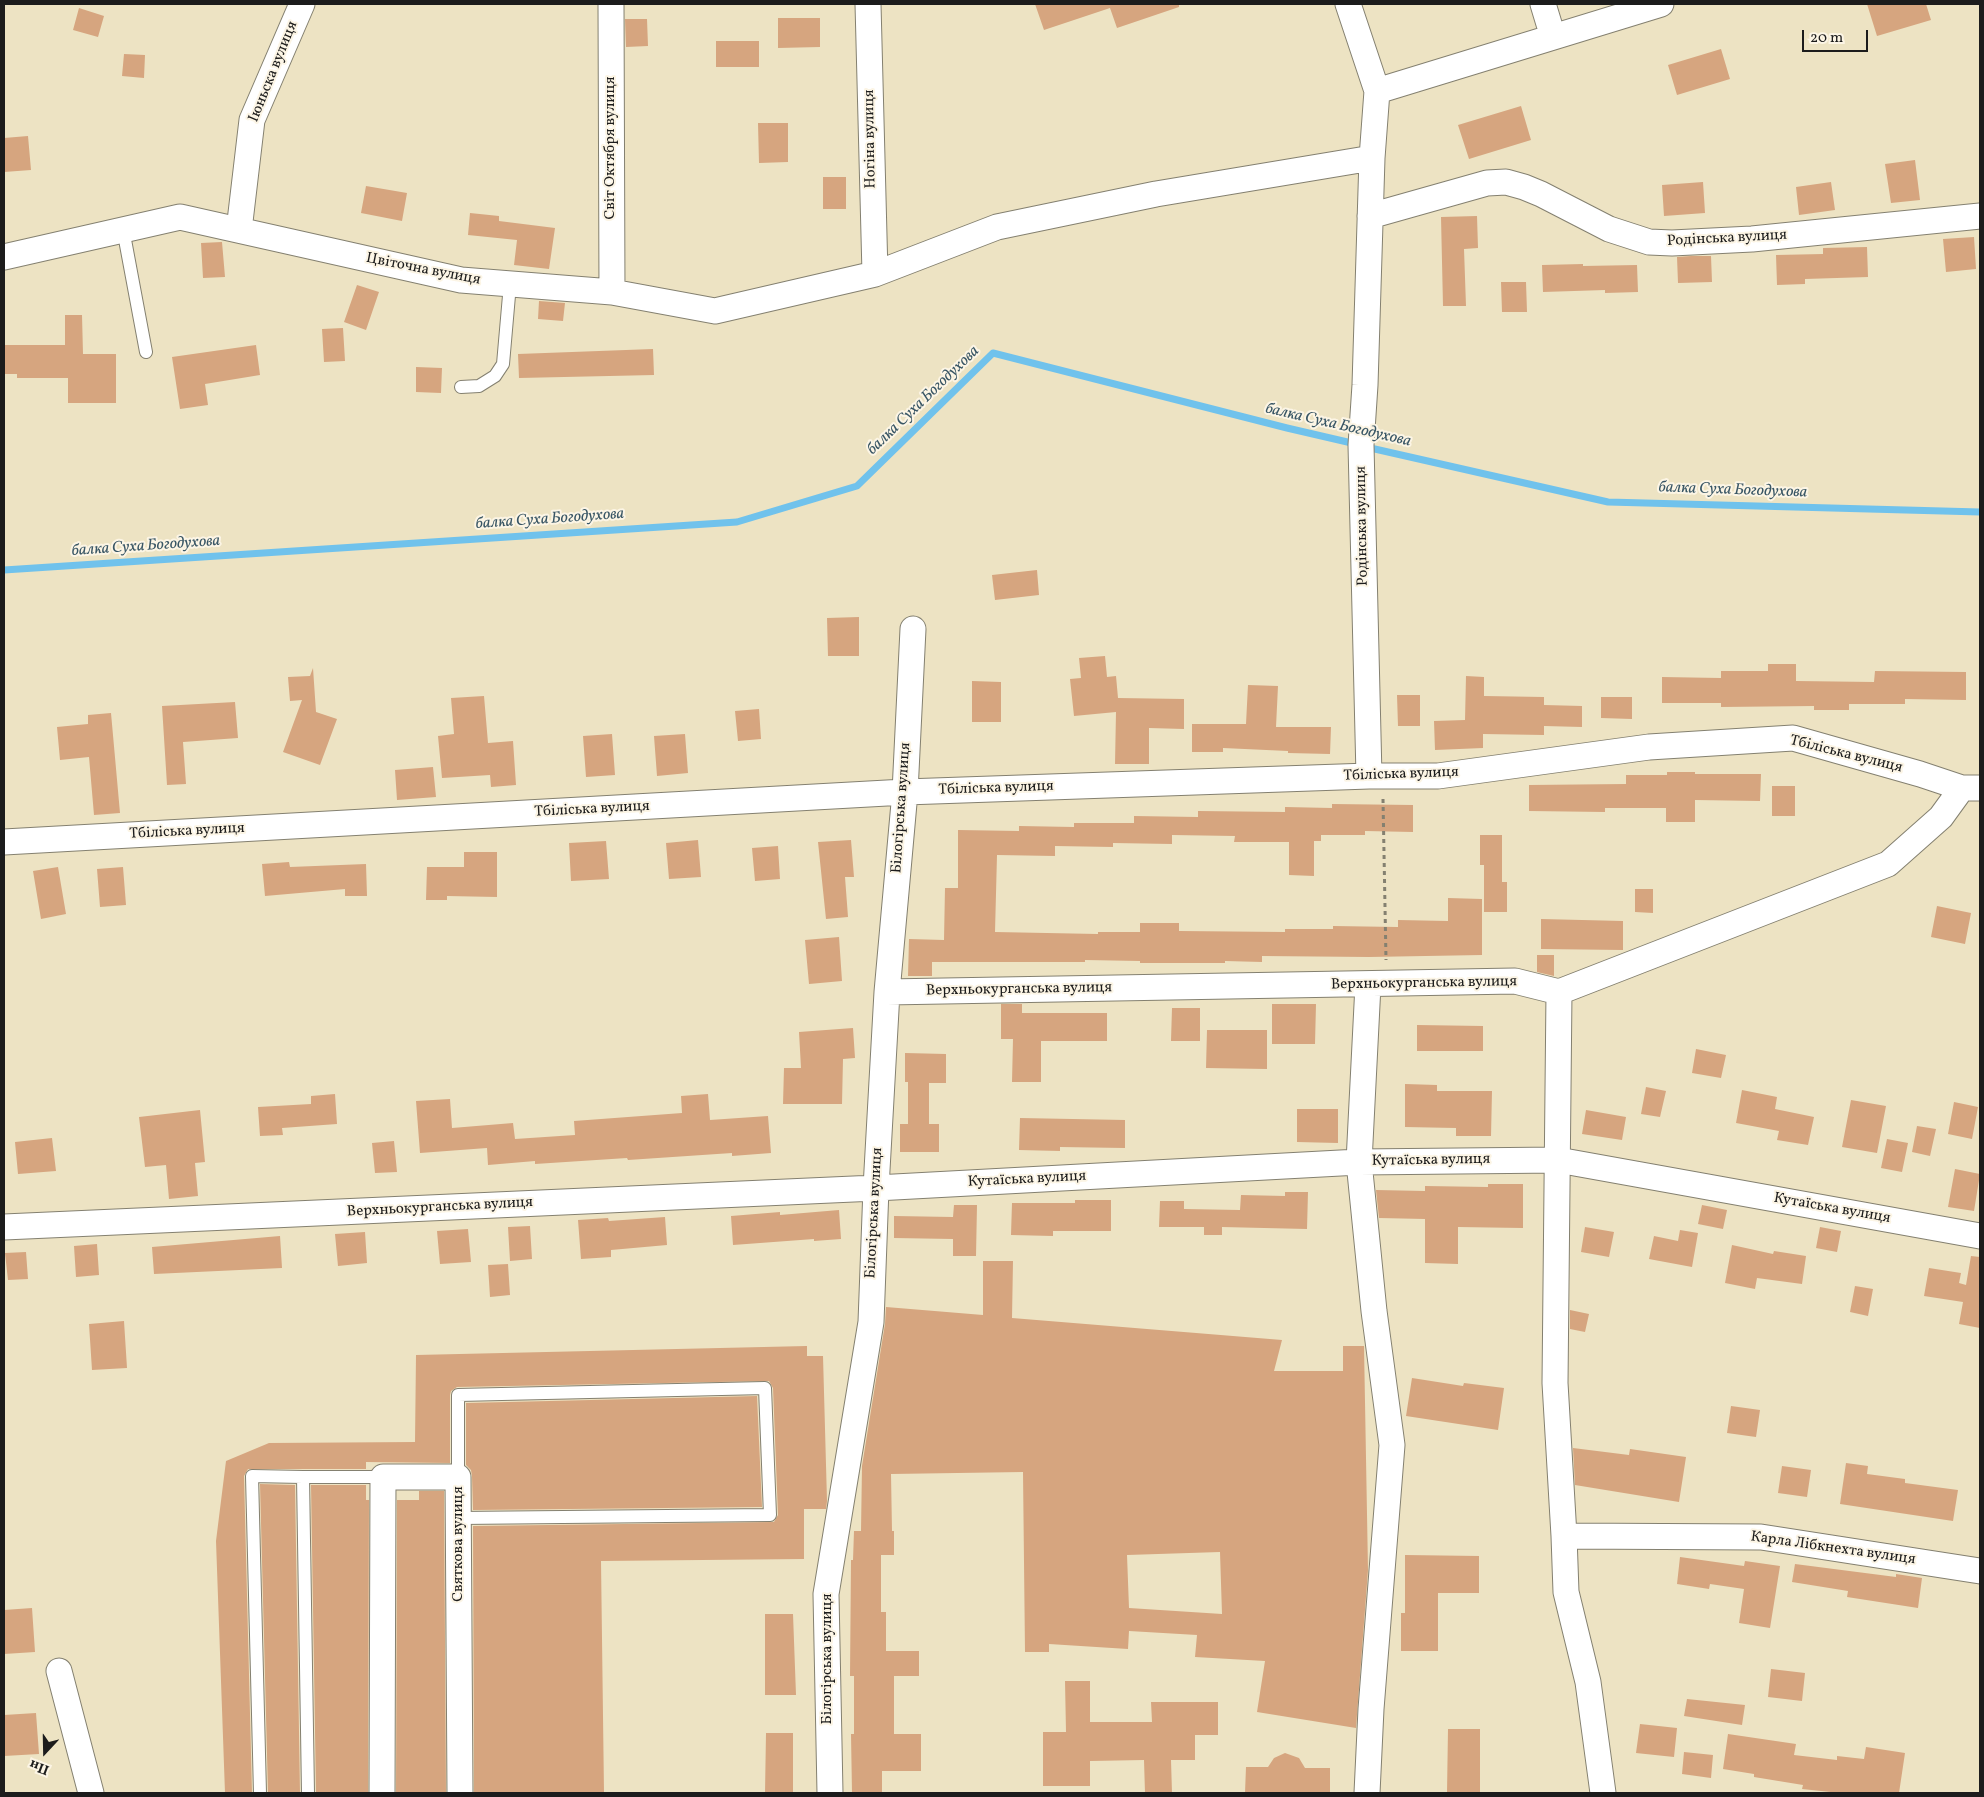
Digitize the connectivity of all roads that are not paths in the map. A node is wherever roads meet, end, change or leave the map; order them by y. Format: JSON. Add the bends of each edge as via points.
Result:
{"nodes":[{"id":1,"x":302,"y":4,"type":"edge"},
{"id":2,"x":611,"y":4,"type":"edge"},
{"id":3,"x":868,"y":4,"type":"edge"},
{"id":4,"x":1348,"y":4,"type":"edge"},
{"id":5,"x":1543,"y":4,"type":"edge"},
{"id":6,"x":1661,"y":4,"type":"edge"},
{"id":7,"x":1553,"y":37,"type":"junction"},
{"id":8,"x":1376,"y":91,"type":"junction"},
{"id":9,"x":1372,"y":158,"type":"junction"},
{"id":10,"x":1370,"y":216,"type":"junction"},
{"id":11,"x":1980,"y":216,"type":"edge"},
{"id":12,"x":123,"y":229,"type":"junction"},
{"id":13,"x":239,"y":230,"type":"junction"},
{"id":14,"x":4,"y":257,"type":"edge"},
{"id":15,"x":874,"y":274,"type":"junction"},
{"id":16,"x":510,"y":284,"type":"junction"},
{"id":17,"x":612,"y":292,"type":"junction"},
{"id":18,"x":146,"y":352,"type":"dead end"},
{"id":19,"x":461,"y":387,"type":"dead end"},
{"id":20,"x":913,"y":629,"type":"dead end"},
{"id":21,"x":1376,"y":777,"type":"junction"},
{"id":22,"x":1971,"y":788,"type":"edge"},
{"id":23,"x":905,"y":792,"type":"junction"},
{"id":24,"x":4,"y":842,"type":"edge"},
{"id":25,"x":1377,"y":984,"type":"junction"},
{"id":26,"x":887,"y":992,"type":"junction"},
{"id":27,"x":1559,"y":992,"type":"junction"},
{"id":28,"x":1558,"y":1160,"type":"junction"},
{"id":29,"x":1359,"y":1162,"type":"junction"},
{"id":30,"x":876,"y":1188,"type":"junction"},
{"id":31,"x":4,"y":1227,"type":"edge"},
{"id":32,"x":1980,"y":1236,"type":"edge"},
{"id":33,"x":303,"y":1477,"type":"junction"},
{"id":34,"x":384,"y":1477,"type":"junction"},
{"id":35,"x":458,"y":1477,"type":"junction"},
{"id":36,"x":459,"y":1518,"type":"junction"},
{"id":37,"x":1564,"y":1536,"type":"junction"},
{"id":38,"x":1980,"y":1571,"type":"edge"},
{"id":39,"x":59,"y":1671,"type":"dead end"},
{"id":40,"x":91,"y":1793,"type":"edge"},
{"id":41,"x":260,"y":1793,"type":"edge"},
{"id":42,"x":308,"y":1793,"type":"edge"},
{"id":43,"x":382,"y":1793,"type":"edge"},
{"id":44,"x":460,"y":1793,"type":"edge"},
{"id":45,"x":830,"y":1793,"type":"edge"},
{"id":46,"x":1367,"y":1793,"type":"edge"},
{"id":47,"x":1603,"y":1793,"type":"edge"}],
"edges":[{"from":1,"to":13,"type":"street","name":"Iюньска вулиця","via":[[252,120]]},
{"from":2,"to":17,"type":"street","name":"Світ Октября вулиця"},
{"from":3,"to":15,"type":"street","name":"Ногіна вулиця"},
{"from":4,"to":8,"type":"street","name":"Родінська вулиця"},
{"from":5,"to":7,"type":"street"},
{"from":6,"to":7,"type":"street"},
{"from":7,"to":8,"type":"street"},
{"from":8,"to":9,"type":"street","name":"Родінська вулиця"},
{"from":9,"to":10,"type":"street","name":"Родінська вулиця"},
{"from":9,"to":15,"type":"street","name":"Цвiточна вулиця","via":[[1156,194],[997,227]]},
{"from":10,"to":11,"type":"street","name":"Родінська вулиця","via":[[1487,183],[1506,182],[1541,194],[1609,229],[1649,242],[1752,239]]},
{"from":10,"to":21,"type":"street","name":"Родінська вулиця","via":[[1361,445]]},
{"from":12,"to":13,"type":"street","name":"Цвiточна вулиця","via":[[180,217]]},
{"from":12,"to":14,"type":"street","name":"Цвiточна вулиця"},
{"from":12,"to":18,"type":"lane"},
{"from":13,"to":16,"type":"street","name":"Цвiточна вулиця","via":[[461,280]]},
{"from":15,"to":17,"type":"street","name":"Цвiточна вулиця","via":[[715,311]]},
{"from":16,"to":17,"type":"street","name":"Цвiточна вулиця"},
{"from":16,"to":19,"type":"lane","via":[[503,364],[495,376],[479,386]]},
{"from":20,"to":23,"type":"street","name":"Білогірська вулиця"},
{"from":21,"to":22,"type":"street","name":"Тбіліська вулиця","via":[[1438,776],[1649,747],[1793,738]]},
{"from":21,"to":23,"type":"street","name":"Тбіліська вулиця"},
{"from":22,"to":27,"type":"street","via":[[1888,864]]},
{"from":23,"to":24,"type":"street","name":"Тбіліська вулиця"},
{"from":23,"to":26,"type":"street","name":"Білогірська вулиця"},
{"from":25,"to":26,"type":"street","name":"Верхньокурганська вулиця"},
{"from":25,"to":27,"type":"street","name":"Верхньокурганська вулиця","via":[[1515,981]]},
{"from":25,"to":29,"type":"street"},
{"from":26,"to":30,"type":"street","name":"Білогірська вулиця"},
{"from":27,"to":28,"type":"street"},
{"from":28,"to":29,"type":"street","name":"Кутаїська вулиця"},
{"from":28,"to":32,"type":"street","name":"Кутаїська вулиця"},
{"from":28,"to":37,"type":"street","via":[[1554,1382]]},
{"from":29,"to":30,"type":"street","name":"Кутаїська вулиця"},
{"from":29,"to":46,"type":"street","via":[[1392,1446]]},
{"from":30,"to":31,"type":"street","name":"Верхньокурганська вулиця"},
{"from":30,"to":45,"type":"street","name":"Білогірська вулиця","via":[[871,1322],[826,1594]]},
{"from":33,"to":34,"type":"lane"},
{"from":33,"to":41,"type":"lane","via":[[252,1476]]},
{"from":33,"to":42,"type":"lane"},
{"from":34,"to":35,"type":"street","name":"Святкова вулиця"},
{"from":34,"to":43,"type":"street"},
{"from":35,"to":36,"type":"street","name":"Святкова вулиця"},
{"from":35,"to":36,"type":"lane","via":[[458,1395],[765,1388],[770,1515]]},
{"from":36,"to":44,"type":"street","name":"Святкова вулиця"},
{"from":37,"to":38,"type":"street","name":"Карла Лібкнехта вулиця","via":[[1761,1536]]},
{"from":37,"to":47,"type":"street","via":[[1566,1592],[1588,1682]]},
{"from":39,"to":40,"type":"street"}]}
